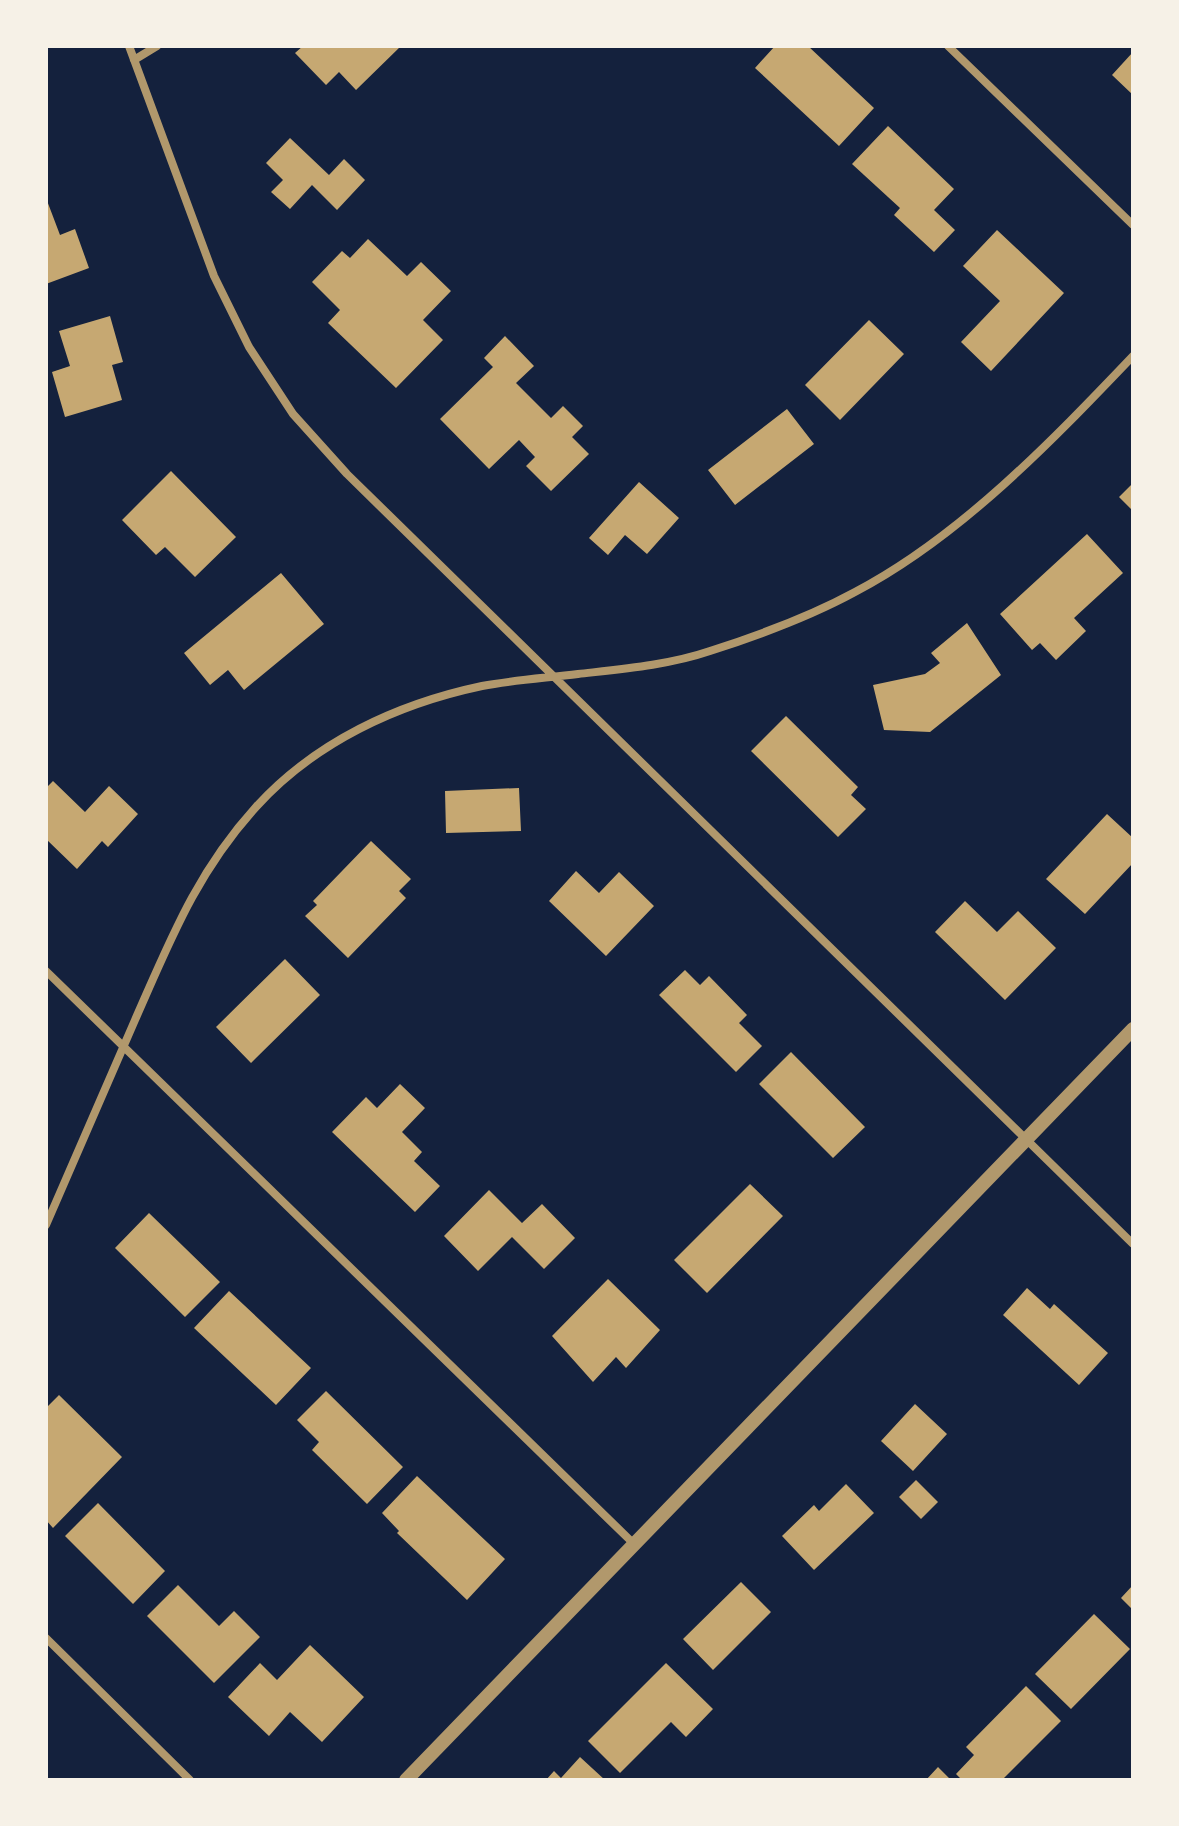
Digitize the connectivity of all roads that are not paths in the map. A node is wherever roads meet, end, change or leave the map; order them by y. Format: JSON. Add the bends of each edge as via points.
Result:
{"nodes":[{"id":1,"x":129,"y":46,"type":"edge"},
{"id":2,"x":157,"y":46,"type":"edge"},
{"id":3,"x":948,"y":46,"type":"edge"},
{"id":4,"x":134,"y":60,"type":"junction"},
{"id":5,"x":1133,"y":225,"type":"edge"},
{"id":6,"x":1133,"y":356,"type":"edge"},
{"id":7,"x":554,"y":677,"type":"junction"},
{"id":8,"x":46,"y":971,"type":"edge"},
{"id":9,"x":1133,"y":1029,"type":"edge"},
{"id":10,"x":124,"y":1047,"type":"junction"},
{"id":11,"x":1026,"y":1139,"type":"junction"},
{"id":12,"x":46,"y":1225,"type":"edge"},
{"id":13,"x":1133,"y":1244,"type":"edge"},
{"id":14,"x":633,"y":1543,"type":"junction"},
{"id":15,"x":46,"y":1638,"type":"edge"},
{"id":16,"x":190,"y":1780,"type":"edge"},
{"id":17,"x":406,"y":1780,"type":"edge"}],
"edges":[{"from":1,"to":4,"type":"street"},
{"from":2,"to":4,"type":"street"},
{"from":3,"to":5,"type":"street"},
{"from":4,"to":7,"type":"street","via":[[214,276],[249,347],[293,414]]},
{"from":6,"to":7,"type":"street","via":[[1038,455],[925,547],[857,591],[783,626],[706,653]]},
{"from":7,"to":10,"type":"street","via":[[485,685],[421,701],[362,726],[306,761],[258,804],[216,854],[183,912]]},
{"from":7,"to":11,"type":"street"},
{"from":8,"to":10,"type":"street"},
{"from":9,"to":11,"type":"street"},
{"from":10,"to":12,"type":"street"},
{"from":10,"to":14,"type":"street"},
{"from":11,"to":13,"type":"street"},
{"from":11,"to":14,"type":"street"},
{"from":14,"to":17,"type":"street"},
{"from":15,"to":16,"type":"street"}]}
